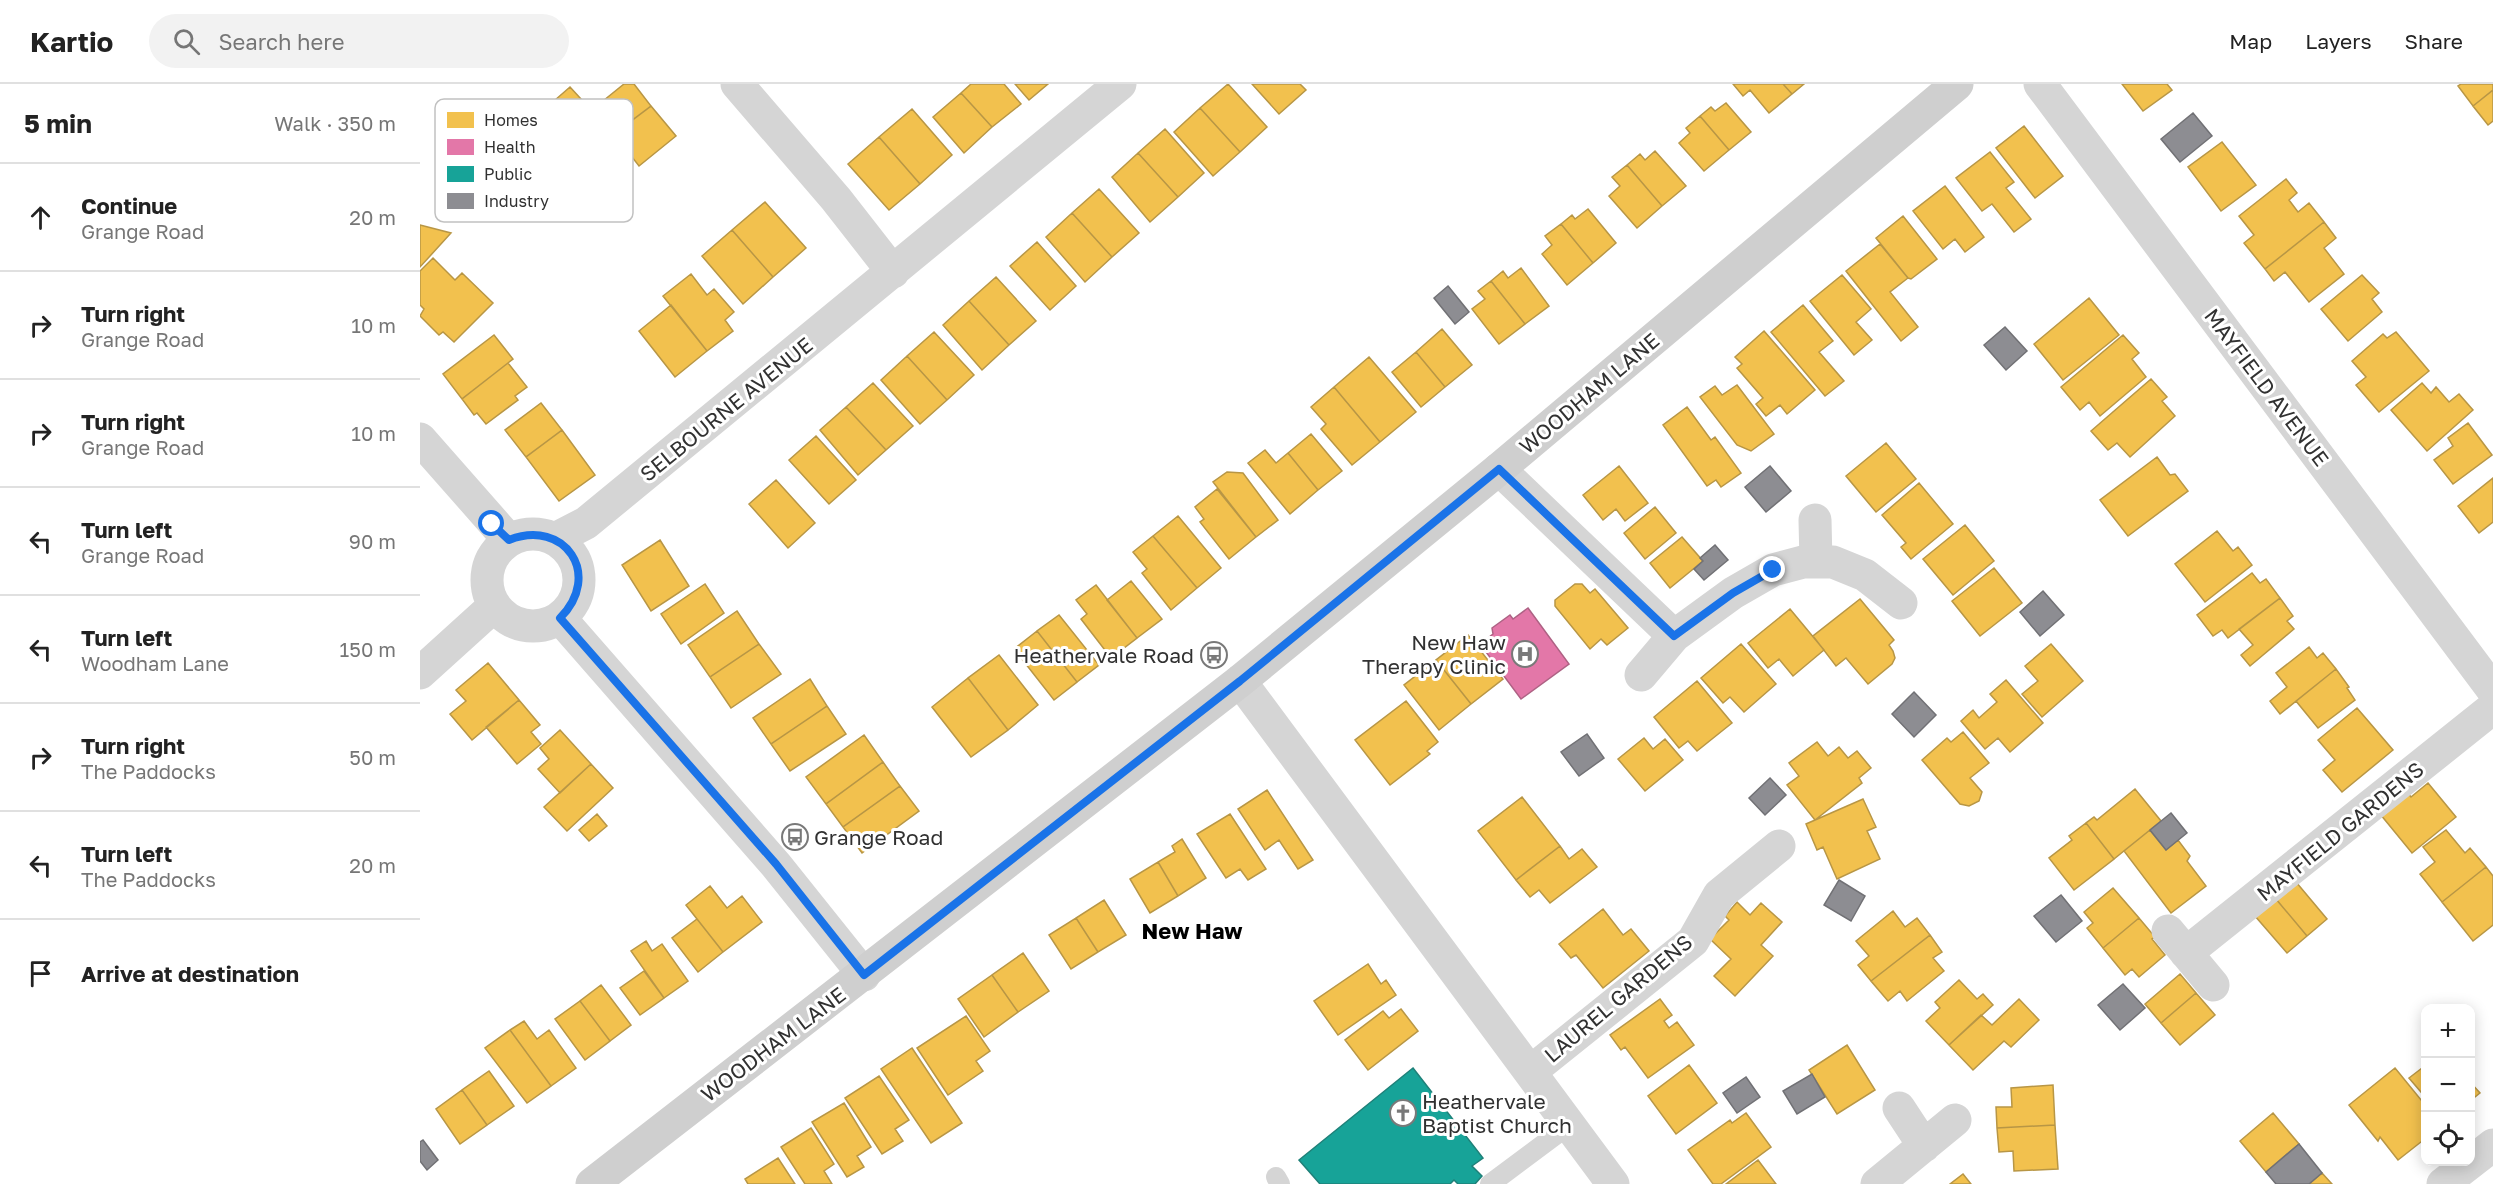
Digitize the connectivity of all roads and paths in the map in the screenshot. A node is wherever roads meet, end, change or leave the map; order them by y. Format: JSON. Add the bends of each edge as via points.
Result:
{"nodes":[{"id":1,"x":736,"y":84,"type":"edge"},
{"id":2,"x":1120,"y":84,"type":"edge"},
{"id":3,"x":1957,"y":84,"type":"edge"},
{"id":4,"x":2040,"y":84,"type":"edge"},
{"id":5,"x":893,"y":272,"type":"junction"},
{"id":6,"x":420,"y":439,"type":"edge"},
{"id":7,"x":1499,"y":469,"type":"junction"},
{"id":8,"x":1815,"y":520,"type":"dead end"},
{"id":9,"x":555,"y":539,"type":"junction"},
{"id":10,"x":509,"y":540,"type":"junction"},
{"id":11,"x":1815,"y":562,"type":"junction"},
{"id":12,"x":1901,"y":603,"type":"dead end"},
{"id":13,"x":494,"y":606,"type":"junction"},
{"id":14,"x":560,"y":618,"type":"junction"},
{"id":15,"x":1674,"y":636,"type":"junction"},
{"id":16,"x":420,"y":673,"type":"edge"},
{"id":17,"x":1641,"y":675,"type":"dead end"},
{"id":18,"x":1240,"y":681,"type":"junction"},
{"id":19,"x":2493,"y":690,"type":"edge"},
{"id":20,"x":2493,"y":708,"type":"edge"},
{"id":21,"x":1779,"y":846,"type":"dead end"},
{"id":22,"x":864,"y":975,"type":"junction"},
{"id":23,"x":2212,"y":985,"type":"dead end"},
{"id":24,"x":1530,"y":1072,"type":"junction"},
{"id":25,"x":1899,"y":1108,"type":"dead end"},
{"id":26,"x":1955,"y":1120,"type":"dead end"},
{"id":27,"x":1569,"y":1125,"type":"junction"},
{"id":28,"x":2493,"y":1145,"type":"edge"},
{"id":29,"x":1924,"y":1146,"type":"junction"},
{"id":30,"x":592,"y":1184,"type":"edge"},
{"id":31,"x":1490,"y":1184,"type":"edge"},
{"id":32,"x":1613,"y":1184,"type":"edge"},
{"id":33,"x":1877,"y":1184,"type":"edge"},
{"id":34,"x":2443,"y":1184,"type":"edge"}],
"edges":[{"from":1,"to":5,"type":"street","via":[[836,199]]},
{"from":2,"to":5,"type":"street","name":"SELBOURNE AVENUE"},
{"from":3,"to":7,"type":"main road","name":"WOODHAM LANE"},
{"from":4,"to":19,"type":"street","name":"MAYFIELD AVENUE"},
{"from":5,"to":9,"type":"street","name":"SELBOURNE AVENUE","via":[[586,523]]},
{"from":6,"to":10,"type":"street"},
{"from":7,"to":15,"type":"street"},
{"from":7,"to":18,"type":"main road","name":"WOODHAM LANE"},
{"from":8,"to":11,"type":"street"},
{"from":9,"to":10,"type":"street","via":[[540,534]]},
{"from":9,"to":14,"type":"street","via":[[576,562],[579,577],[578,593]]},
{"from":10,"to":13,"type":"street","via":[[489,563],[486,578]]},
{"from":11,"to":12,"type":"street","via":[[1833,562],[1865,575]]},
{"from":11,"to":15,"type":"street","via":[[1773,570],[1733,593]]},
{"from":13,"to":14,"type":"street","via":[[517,624],[547,625]]},
{"from":13,"to":16,"type":"street"},
{"from":14,"to":22,"type":"street","via":[[776,864]]},
{"from":15,"to":17,"type":"street"},
{"from":18,"to":22,"type":"main road","name":"WOODHAM LANE"},
{"from":18,"to":24,"type":"street"},
{"from":20,"to":23,"type":"street","name":"MAYFIELD GARDENS","via":[[2177,942]]},
{"from":21,"to":24,"type":"street","name":"LAUREL GARDENS","via":[[1719,895],[1693,941]]},
{"from":22,"to":30,"type":"main road","name":"WOODHAM LANE"},
{"from":24,"to":27,"type":"street"},
{"from":25,"to":29,"type":"street"},
{"from":26,"to":29,"type":"street"},
{"from":27,"to":31,"type":"lane"},
{"from":27,"to":32,"type":"street"},
{"from":28,"to":34,"type":"street"},
{"from":29,"to":33,"type":"street"}]}
